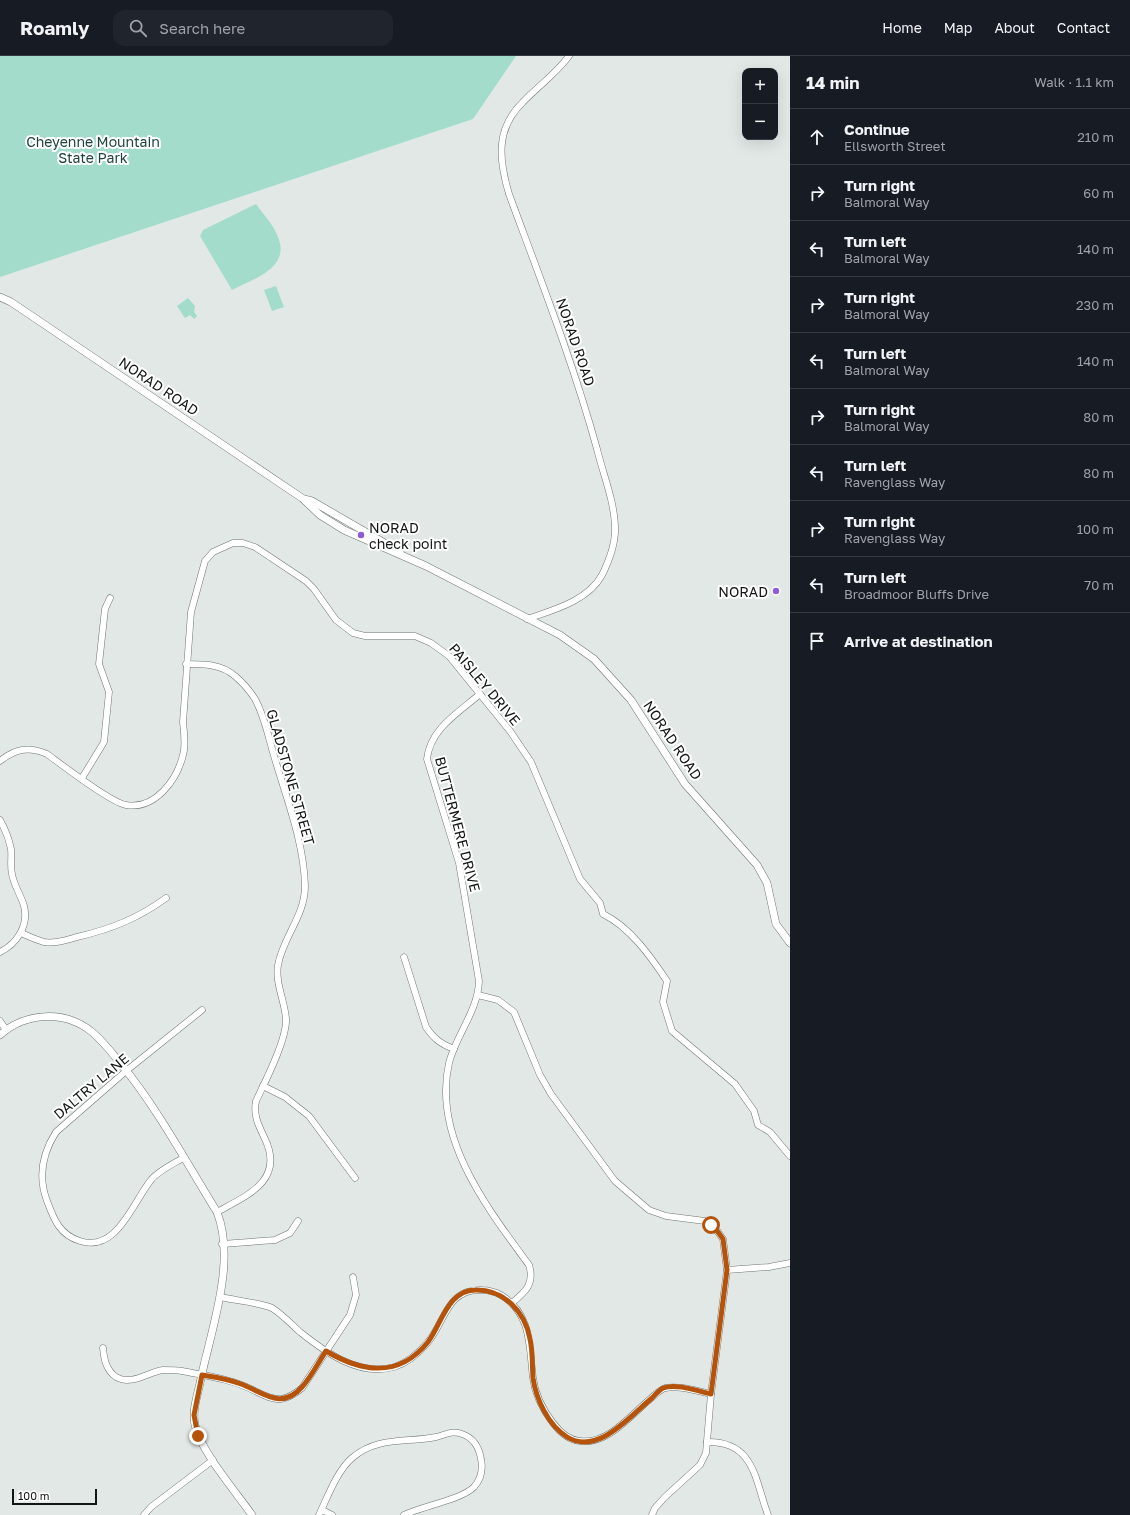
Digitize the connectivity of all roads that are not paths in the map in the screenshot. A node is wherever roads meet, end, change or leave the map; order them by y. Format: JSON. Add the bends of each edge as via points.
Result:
{"nodes":[{"id":1,"x":569,"y":56,"type":"edge"},
{"id":2,"x":0,"y":297,"type":"edge"},
{"id":3,"x":110,"y":598,"type":"dead end"},
{"id":4,"x":527,"y":619,"type":"junction"},
{"id":5,"x":186,"y":664,"type":"junction"},
{"id":6,"x":480,"y":694,"type":"junction"},
{"id":7,"x":0,"y":761,"type":"edge"},
{"id":8,"x":82,"y":778,"type":"junction"},
{"id":9,"x":0,"y":820,"type":"edge"},
{"id":10,"x":166,"y":898,"type":"dead end"},
{"id":11,"x":21,"y":933,"type":"junction"},
{"id":12,"x":790,"y":943,"type":"edge"},
{"id":13,"x":0,"y":952,"type":"edge"},
{"id":14,"x":404,"y":957,"type":"dead end"},
{"id":15,"x":478,"y":995,"type":"junction"},
{"id":16,"x":202,"y":1010,"type":"dead end"},
{"id":17,"x":0,"y":1021,"type":"edge"},
{"id":18,"x":6,"y":1030,"type":"junction"},
{"id":19,"x":0,"y":1035,"type":"edge"},
{"id":20,"x":454,"y":1049,"type":"junction"},
{"id":21,"x":126,"y":1071,"type":"junction"},
{"id":22,"x":263,"y":1086,"type":"junction"},
{"id":23,"x":790,"y":1156,"type":"edge"},
{"id":24,"x":183,"y":1158,"type":"junction"},
{"id":25,"x":356,"y":1178,"type":"dead end"},
{"id":26,"x":216,"y":1212,"type":"junction"},
{"id":27,"x":298,"y":1221,"type":"dead end"},
{"id":28,"x":222,"y":1244,"type":"junction"},
{"id":29,"x":790,"y":1263,"type":"edge"},
{"id":30,"x":727,"y":1270,"type":"junction"},
{"id":31,"x":353,"y":1277,"type":"dead end"},
{"id":32,"x":220,"y":1297,"type":"junction"},
{"id":33,"x":512,"y":1303,"type":"junction"},
{"id":34,"x":103,"y":1348,"type":"dead end"},
{"id":35,"x":326,"y":1351,"type":"junction"},
{"id":36,"x":202,"y":1375,"type":"junction"},
{"id":37,"x":711,"y":1394,"type":"junction"},
{"id":38,"x":707,"y":1442,"type":"junction"},
{"id":39,"x":213,"y":1460,"type":"junction"},
{"id":40,"x":320,"y":1512,"type":"edge"},
{"id":41,"x":144,"y":1515,"type":"edge"},
{"id":42,"x":252,"y":1515,"type":"edge"},
{"id":43,"x":332,"y":1515,"type":"edge"},
{"id":44,"x":404,"y":1515,"type":"edge"},
{"id":45,"x":652,"y":1515,"type":"edge"},
{"id":46,"x":768,"y":1515,"type":"edge"}],
"edges":[{"from":1,"to":4,"type":"street","name":"NORAD ROAD","via":[[513,112],[502,140],[500,156],[502,169],[589,422],[613,509],[615,527],[609,559],[601,577],[589,590],[575,600]]},
{"from":2,"to":4,"type":"street","name":"NORAD ROAD","via":[[302,498],[312,501],[415,562]]},
{"from":3,"to":8,"type":"street","via":[[105,609],[99,664],[109,692],[104,742]]},
{"from":4,"to":12,"type":"street","name":"NORAD ROAD","via":[[560,635],[590,655],[626,694],[677,773],[757,865],[767,883],[776,924]]},
{"from":5,"to":6,"type":"street","name":"PAISLEY DRIVE","via":[[191,612],[205,561],[223,546],[243,543],[256,547],[306,582],[336,620],[353,633],[365,636],[415,636],[431,643],[449,656]]},
{"from":5,"to":8,"type":"street","name":"PAISLEY DRIVE","via":[[183,755],[171,782],[162,793],[137,806],[126,805]]},
{"from":5,"to":22,"type":"street","name":"GLADSTONE STREET","via":[[209,664],[224,669],[235,676],[255,699],[298,834],[305,885],[304,897],[299,916],[283,946],[278,968],[286,1027]]},
{"from":6,"to":15,"type":"street","name":"BUTTERMERE DRIVE","via":[[435,733],[427,759],[459,863],[478,967]]},
{"from":6,"to":23,"type":"street","name":"PAISLEY DRIVE","via":[[531,762],[580,879],[600,902],[603,914],[615,920],[633,938],[667,981],[663,1002],[672,1031],[735,1084],[754,1111],[758,1125],[770,1132]]},
{"from":7,"to":8,"type":"street","name":"PAISLEY DRIVE","via":[[11,753],[23,749],[37,750]]},
{"from":9,"to":11,"type":"street","via":[[11,850],[14,885],[24,905],[25,917]]},
{"from":10,"to":11,"type":"street","via":[[135,918],[96,933],[53,942],[43,942]]},
{"from":11,"to":13,"type":"street","via":[[13,944]]},
{"from":14,"to":20,"type":"street","via":[[426,1027],[432,1037]]},
{"from":15,"to":20,"type":"street","name":"BUTTERMERE DRIVE"},
{"from":15,"to":30,"type":"street","via":[[498,1000],[514,1012],[540,1075],[551,1094],[616,1181],[657,1214],[705,1221],[711,1225],[723,1239]]},
{"from":16,"to":21,"type":"street","name":"DALTRY LANE"},
{"from":17,"to":18,"type":"street"},
{"from":18,"to":19,"type":"street"},
{"from":18,"to":21,"type":"street","via":[[41,1016],[68,1019],[92,1032]]},
{"from":20,"to":33,"type":"street","name":"BUTTERMERE DRIVE","via":[[446,1077],[446,1098],[452,1131],[474,1183],[532,1273],[529,1287]]},
{"from":21,"to":24,"type":"street","via":[[139,1086]]},
{"from":21,"to":24,"type":"street","name":"DALTRY LANE","via":[[63,1124],[48,1144],[41,1181],[54,1221],[60,1230],[84,1243],[98,1242],[111,1236],[151,1179]]},
{"from":22,"to":25,"type":"street","via":[[289,1100],[309,1116]]},
{"from":22,"to":26,"type":"street","name":"GLADSTONE STREET","via":[[254,1108],[257,1124],[270,1150],[267,1176],[253,1192]]},
{"from":24,"to":26,"type":"street"},
{"from":26,"to":28,"type":"street","via":[[221,1223]]},
{"from":27,"to":28,"type":"street","via":[[290,1233],[276,1240]]},
{"from":28,"to":32,"type":"street","via":[[223,1272]]},
{"from":29,"to":30,"type":"street"},
{"from":30,"to":37,"type":"street"},
{"from":31,"to":35,"type":"street","via":[[356,1295],[354,1305]]},
{"from":32,"to":35,"type":"street","via":[[270,1307]]},
{"from":32,"to":36,"type":"street"},
{"from":33,"to":35,"type":"street","via":[[499,1294],[484,1290],[472,1290],[458,1296],[446,1310],[429,1341],[406,1362],[392,1368],[358,1366],[344,1362]]},
{"from":33,"to":37,"type":"street","via":[[524,1321],[530,1338],[537,1395],[545,1413],[568,1437],[579,1441],[592,1441],[606,1436],[663,1388],[676,1387]]},
{"from":34,"to":36,"type":"street","via":[[105,1362],[110,1371],[116,1377],[128,1381],[162,1370]]},
{"from":35,"to":36,"type":"street","via":[[302,1388],[280,1400],[267,1397],[242,1384]]},
{"from":36,"to":39,"type":"street","via":[[194,1415],[195,1425],[198,1436]]},
{"from":37,"to":38,"type":"street"},
{"from":38,"to":45,"type":"street","via":[[700,1466],[665,1497]]},
{"from":38,"to":46,"type":"street","via":[[720,1441],[744,1455],[754,1468]]},
{"from":39,"to":41,"type":"street"},
{"from":39,"to":42,"type":"street"},
{"from":40,"to":43,"type":"street"},
{"from":40,"to":44,"type":"street","via":[[343,1468],[363,1449],[392,1440],[437,1437],[451,1432],[464,1434],[474,1441],[481,1455],[482,1469],[473,1487],[462,1494]]}]}
